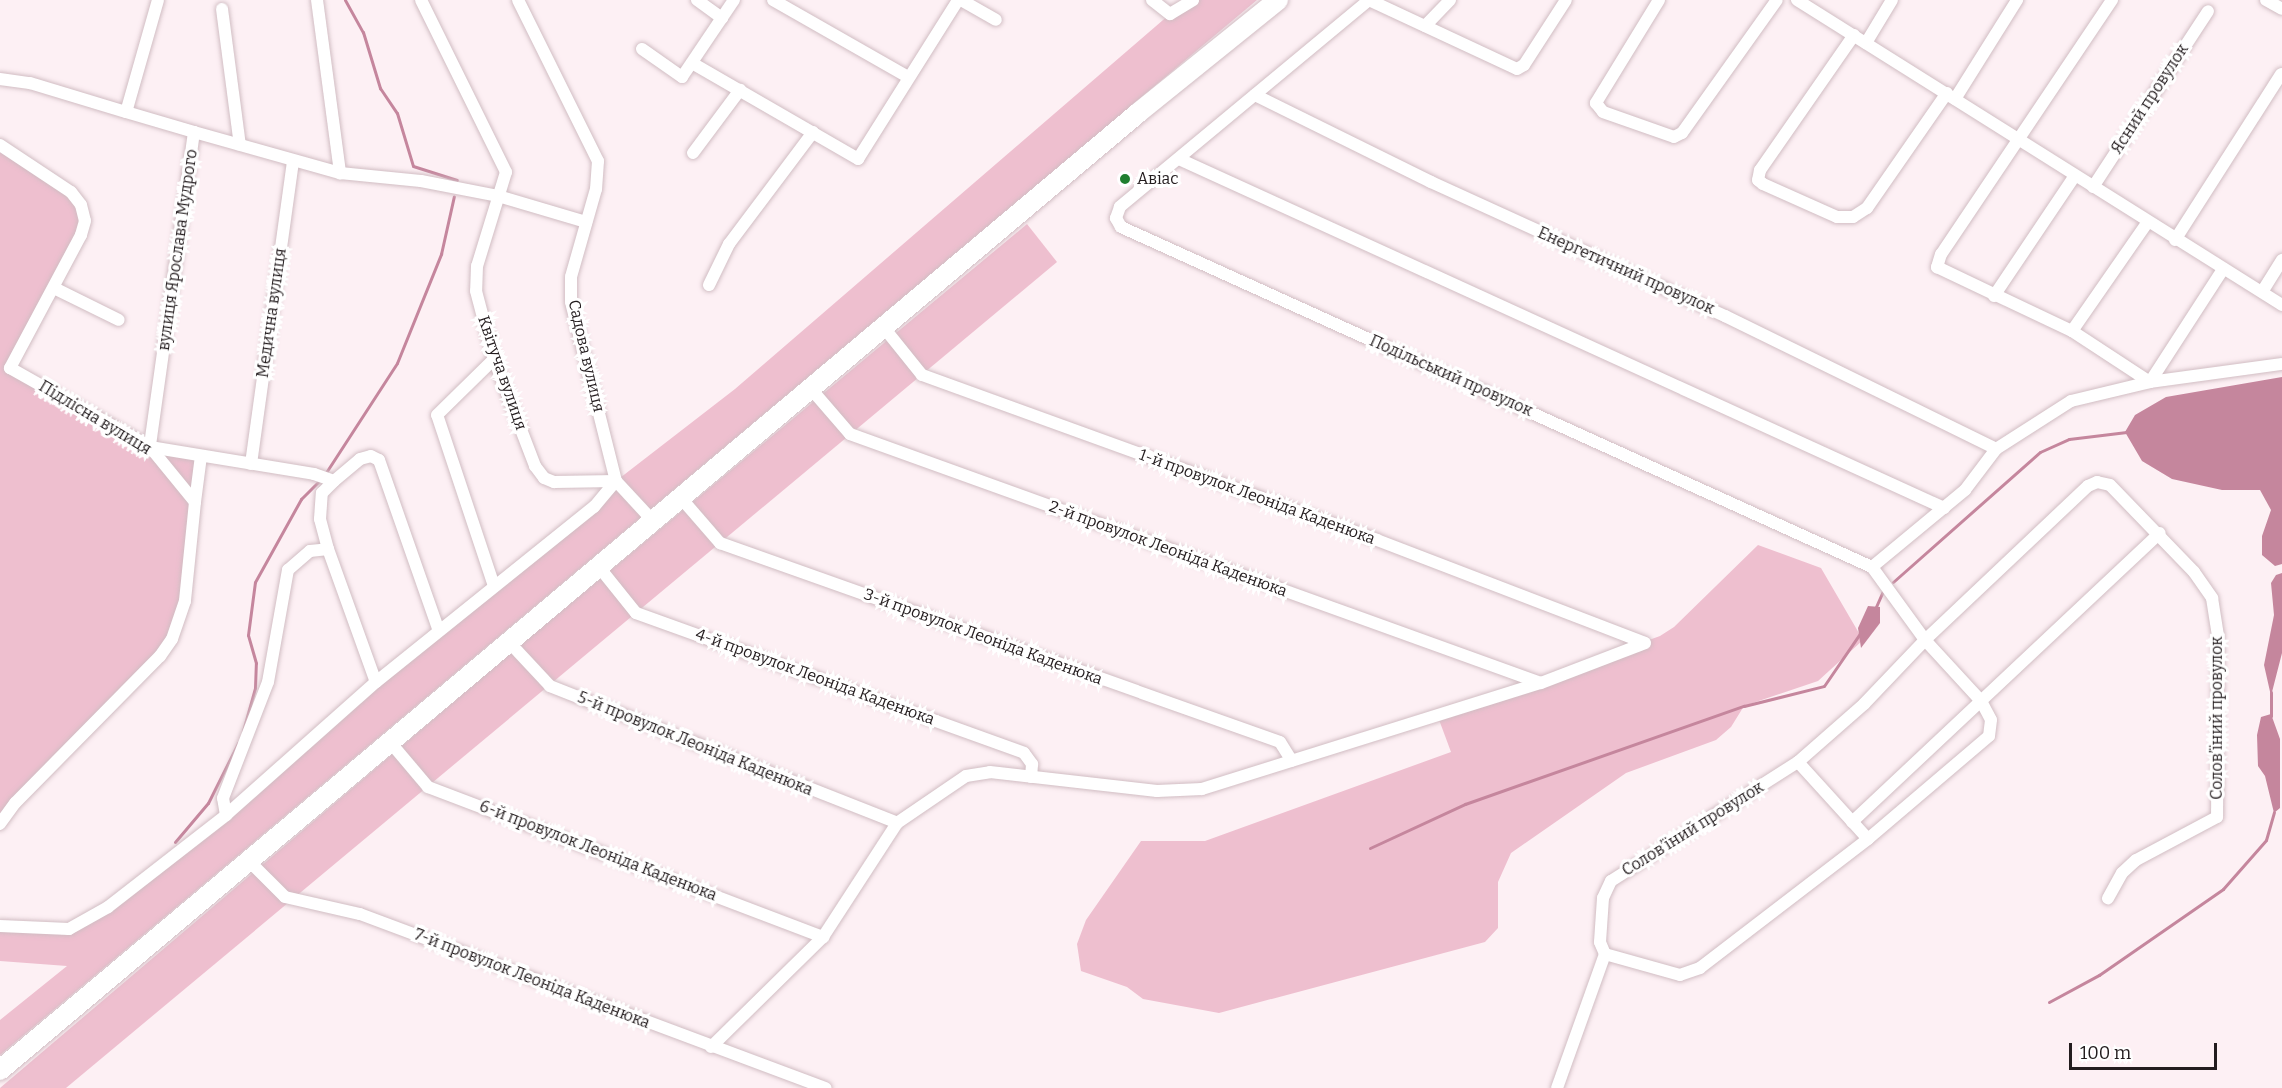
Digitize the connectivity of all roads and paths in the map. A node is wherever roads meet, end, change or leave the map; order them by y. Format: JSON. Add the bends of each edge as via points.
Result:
{"nodes":[{"id":1,"x":158,"y":0,"type":"edge"},
{"id":2,"x":317,"y":0,"type":"edge"},
{"id":3,"x":421,"y":0,"type":"edge"},
{"id":4,"x":518,"y":0,"type":"edge"},
{"id":5,"x":697,"y":0,"type":"edge"},
{"id":6,"x":734,"y":0,"type":"edge"},
{"id":7,"x":773,"y":0,"type":"edge"},
{"id":8,"x":959,"y":0,"type":"edge"},
{"id":9,"x":1152,"y":0,"type":"edge"},
{"id":10,"x":1193,"y":0,"type":"edge"},
{"id":11,"x":1278,"y":0,"type":"edge"},
{"id":12,"x":1369,"y":0,"type":"edge"},
{"id":13,"x":1450,"y":0,"type":"edge"},
{"id":14,"x":1566,"y":0,"type":"edge"},
{"id":15,"x":1659,"y":0,"type":"edge"},
{"id":16,"x":1777,"y":0,"type":"edge"},
{"id":17,"x":1892,"y":0,"type":"edge"},
{"id":18,"x":2017,"y":0,"type":"edge"},
{"id":19,"x":2112,"y":0,"type":"edge"},
{"id":20,"x":2266,"y":0,"type":"edge"},
{"id":21,"x":1801,"y":1,"type":"edge"},
{"id":22,"x":222,"y":9,"type":"dead end"},
{"id":23,"x":2282,"y":9,"type":"edge"},
{"id":24,"x":2208,"y":11,"type":"dead end"},
{"id":25,"x":722,"y":18,"type":"junction"},
{"id":26,"x":996,"y":20,"type":"dead end"},
{"id":27,"x":1425,"y":26,"type":"junction"},
{"id":28,"x":1854,"y":35,"type":"junction"},
{"id":29,"x":1866,"y":43,"type":"junction"},
{"id":30,"x":642,"y":49,"type":"dead end"},
{"id":31,"x":692,"y":63,"type":"junction"},
{"id":32,"x":2281,"y":74,"type":"edge"},
{"id":33,"x":908,"y":77,"type":"junction"},
{"id":34,"x":0,"y":79,"type":"edge"},
{"id":35,"x":740,"y":90,"type":"junction"},
{"id":36,"x":2276,"y":94,"type":"edge"},
{"id":37,"x":1255,"y":95,"type":"junction"},
{"id":38,"x":1951,"y":96,"type":"junction"},
{"id":39,"x":126,"y":112,"type":"junction"},
{"id":40,"x":194,"y":132,"type":"junction"},
{"id":41,"x":813,"y":132,"type":"junction"},
{"id":42,"x":2018,"y":142,"type":"junction"},
{"id":43,"x":0,"y":145,"type":"edge"},
{"id":44,"x":240,"y":146,"type":"junction"},
{"id":45,"x":693,"y":153,"type":"dead end"},
{"id":46,"x":1179,"y":159,"type":"junction"},
{"id":47,"x":293,"y":162,"type":"junction"},
{"id":48,"x":340,"y":173,"type":"junction"},
{"id":49,"x":2074,"y":177,"type":"junction"},
{"id":50,"x":2093,"y":187,"type":"junction"},
{"id":51,"x":498,"y":196,"type":"junction"},
{"id":52,"x":586,"y":222,"type":"junction"},
{"id":53,"x":2147,"y":223,"type":"junction"},
{"id":54,"x":2175,"y":240,"type":"junction"},
{"id":55,"x":2282,"y":260,"type":"edge"},
{"id":56,"x":2223,"y":269,"type":"junction"},
{"id":57,"x":710,"y":285,"type":"dead end"},
{"id":58,"x":54,"y":288,"type":"junction"},
{"id":59,"x":2262,"y":292,"type":"junction"},
{"id":60,"x":1994,"y":296,"type":"junction"},
{"id":61,"x":2282,"y":305,"type":"edge"},
{"id":62,"x":119,"y":320,"type":"dead end"},
{"id":63,"x":885,"y":329,"type":"junction"},
{"id":64,"x":2072,"y":331,"type":"junction"},
{"id":65,"x":494,"y":359,"type":"junction"},
{"id":66,"x":2282,"y":364,"type":"edge"},
{"id":67,"x":2150,"y":382,"type":"junction"},
{"id":68,"x":812,"y":390,"type":"junction"},
{"id":69,"x":150,"y":447,"type":"junction"},
{"id":70,"x":1996,"y":449,"type":"junction"},
{"id":71,"x":201,"y":456,"type":"junction"},
{"id":72,"x":251,"y":464,"type":"junction"},
{"id":73,"x":334,"y":481,"type":"junction"},
{"id":74,"x":616,"y":481,"type":"junction"},
{"id":75,"x":681,"y":498,"type":"junction"},
{"id":76,"x":195,"y":502,"type":"junction"},
{"id":77,"x":1944,"y":508,"type":"junction"},
{"id":78,"x":653,"y":521,"type":"junction"},
{"id":79,"x":2160,"y":533,"type":"junction"},
{"id":80,"x":328,"y":549,"type":"junction"},
{"id":81,"x":598,"y":567,"type":"junction"},
{"id":82,"x":1872,"y":567,"type":"junction"},
{"id":83,"x":494,"y":586,"type":"junction"},
{"id":84,"x":439,"y":631,"type":"junction"},
{"id":85,"x":1925,"y":640,"type":"junction"},
{"id":86,"x":510,"y":642,"type":"junction"},
{"id":87,"x":376,"y":682,"type":"junction"},
{"id":88,"x":1541,"y":683,"type":"junction"},
{"id":89,"x":1981,"y":701,"type":"junction"},
{"id":90,"x":390,"y":742,"type":"junction"},
{"id":91,"x":1292,"y":761,"type":"junction"},
{"id":92,"x":1798,"y":762,"type":"junction"},
{"id":93,"x":1031,"y":777,"type":"junction"},
{"id":94,"x":226,"y":815,"type":"junction"},
{"id":95,"x":1852,"y":822,"type":"junction"},
{"id":96,"x":897,"y":823,"type":"junction"},
{"id":97,"x":0,"y":824,"type":"edge"},
{"id":98,"x":1868,"y":839,"type":"junction"},
{"id":99,"x":248,"y":860,"type":"junction"},
{"id":100,"x":2108,"y":898,"type":"dead end"},
{"id":101,"x":0,"y":926,"type":"edge"},
{"id":102,"x":823,"y":938,"type":"junction"},
{"id":103,"x":1605,"y":954,"type":"junction"},
{"id":104,"x":711,"y":1047,"type":"junction"},
{"id":105,"x":0,"y":1070,"type":"edge"},
{"id":106,"x":826,"y":1088,"type":"edge"},
{"id":107,"x":1557,"y":1088,"type":"edge"}],
"edges":[{"from":1,"to":39,"type":"street"},
{"from":2,"to":48,"type":"street"},
{"from":3,"to":51,"type":"street","name":"Квітуча вулиця","via":[[502,158],[506,172]]},
{"from":4,"to":52,"type":"street","name":"Садова вулиця","via":[[597,161],[596,189]]},
{"from":5,"to":25,"type":"street"},
{"from":6,"to":25,"type":"street"},
{"from":7,"to":33,"type":"street"},
{"from":8,"to":26,"type":"street"},
{"from":8,"to":33,"type":"street"},
{"from":9,"to":10,"type":"street","via":[[1170,14]]},
{"from":11,"to":63,"type":"highway","via":[[1138,113]]},
{"from":12,"to":27,"type":"street"},
{"from":12,"to":37,"type":"street","name":"Подільський провулок"},
{"from":13,"to":27,"type":"street"},
{"from":14,"to":27,"type":"street","via":[[1520,68]]},
{"from":15,"to":16,"type":"street","via":[[1596,103],[1603,112],[1674,136],[1682,134]]},
{"from":17,"to":29,"type":"street"},
{"from":18,"to":38,"type":"street"},
{"from":19,"to":42,"type":"street"},
{"from":20,"to":23,"type":"street"},
{"from":21,"to":28,"type":"street"},
{"from":22,"to":44,"type":"street"},
{"from":24,"to":50,"type":"street","name":"Ясний провулок"},
{"from":25,"to":31,"type":"street"},
{"from":28,"to":29,"type":"street"},
{"from":28,"to":38,"type":"street","via":[[1760,170],[1758,180],[1763,184],[1837,217],[1854,217],[1867,208]]},
{"from":29,"to":38,"type":"street"},
{"from":30,"to":31,"type":"street","via":[[682,77]]},
{"from":31,"to":35,"type":"street"},
{"from":32,"to":36,"type":"street"},
{"from":33,"to":41,"type":"street","via":[[858,159]]},
{"from":34,"to":39,"type":"street","name":"вулиця Ярослава Мудрого","via":[[30,83]]},
{"from":35,"to":41,"type":"street"},
{"from":35,"to":45,"type":"street"},
{"from":36,"to":54,"type":"street"},
{"from":37,"to":46,"type":"street","name":"Подільський провулок"},
{"from":37,"to":70,"type":"street","name":"Енергетичний провулок","via":[[1431,182],[1725,316]]},
{"from":38,"to":42,"type":"street"},
{"from":39,"to":40,"type":"street","name":"вулиця Ярослава Мудрого"},
{"from":40,"to":44,"type":"street"},
{"from":40,"to":69,"type":"street","name":"вулиця Ярослава Мудрого"},
{"from":41,"to":57,"type":"street","via":[[729,244]]},
{"from":42,"to":49,"type":"street"},
{"from":42,"to":60,"type":"street","via":[[1937,261],[1942,272]]},
{"from":43,"to":58,"type":"street","name":"Підлісна вулиця","via":[[71,192],[81,205],[85,221],[81,236]]},
{"from":44,"to":47,"type":"street"},
{"from":46,"to":77,"type":"street"},
{"from":46,"to":82,"type":"street","name":"Подільський провулок","via":[[1120,207],[1116,218],[1121,227]]},
{"from":47,"to":48,"type":"street"},
{"from":47,"to":72,"type":"street","name":"Медична вулиця"},
{"from":48,"to":51,"type":"street","via":[[421,181]]},
{"from":49,"to":50,"type":"street"},
{"from":49,"to":60,"type":"street"},
{"from":50,"to":53,"type":"street"},
{"from":51,"to":52,"type":"street"},
{"from":51,"to":65,"type":"street","name":"Квітуча вулиця","via":[[475,279],[477,302]]},
{"from":52,"to":74,"type":"street","name":"Садова вулиця","via":[[571,277],[571,302]]},
{"from":53,"to":54,"type":"street"},
{"from":53,"to":64,"type":"street"},
{"from":54,"to":56,"type":"street"},
{"from":55,"to":59,"type":"street"},
{"from":56,"to":59,"type":"street"},
{"from":56,"to":67,"type":"street"},
{"from":58,"to":62,"type":"street"},
{"from":58,"to":69,"type":"street","name":"Підлісна вулиця","via":[[10,368]]},
{"from":59,"to":61,"type":"street"},
{"from":60,"to":64,"type":"street"},
{"from":63,"to":68,"type":"highway"},
{"from":63,"to":88,"type":"street","name":"1-й провулок Леоніда Каденюка","via":[[922,375],[1422,557],[1645,643]]},
{"from":64,"to":67,"type":"street"},
{"from":65,"to":74,"type":"street","name":"Квітуча вулиця","via":[[535,466],[544,478],[554,482]]},
{"from":65,"to":83,"type":"street","via":[[437,415]]},
{"from":66,"to":67,"type":"street"},
{"from":67,"to":70,"type":"street","via":[[2071,401]]},
{"from":68,"to":75,"type":"highway"},
{"from":68,"to":88,"type":"street","name":"2-й провулок Леоніда Каденюка","via":[[849,434]]},
{"from":69,"to":71,"type":"street"},
{"from":69,"to":76,"type":"street","name":"Підлісна вулиця"},
{"from":70,"to":77,"type":"street","via":[[1973,481]]},
{"from":71,"to":72,"type":"street"},
{"from":71,"to":76,"type":"street"},
{"from":72,"to":73,"type":"street"},
{"from":73,"to":80,"type":"street","via":[[322,493],[320,519]]},
{"from":73,"to":84,"type":"street","via":[[360,459],[371,456],[379,460]]},
{"from":74,"to":78,"type":"street"},
{"from":74,"to":83,"type":"street","via":[[594,507]]},
{"from":75,"to":78,"type":"highway"},
{"from":75,"to":91,"type":"street","name":"3-й провулок Леоніда Каденюка","via":[[720,543],[1280,742]]},
{"from":76,"to":97,"type":"street","via":[[185,601],[172,639],[160,656],[15,803]]},
{"from":77,"to":82,"type":"street"},
{"from":78,"to":81,"type":"highway"},
{"from":79,"to":85,"type":"street","name":"Соловʼїний провулок","via":[[2110,485],[2097,482],[2088,486]]},
{"from":79,"to":89,"type":"street"},
{"from":79,"to":100,"type":"street","name":"Соловʼїний провулок","via":[[2205,587],[2216,615],[2217,814],[2212,821],[2136,860],[2122,873]]},
{"from":80,"to":87,"type":"street"},
{"from":80,"to":94,"type":"street","via":[[310,551],[288,570],[268,682],[223,798]]},
{"from":81,"to":86,"type":"highway"},
{"from":81,"to":93,"type":"street","name":"4-й провулок Леоніда Каденюка","via":[[636,613],[1024,753],[1032,764]]},
{"from":82,"to":85,"type":"street"},
{"from":83,"to":84,"type":"street"},
{"from":84,"to":87,"type":"street"},
{"from":85,"to":89,"type":"street"},
{"from":85,"to":92,"type":"street","name":"Соловʼїний провулок","via":[[1864,704]]},
{"from":86,"to":90,"type":"highway"},
{"from":86,"to":96,"type":"street","name":"5-й провулок Леоніда Каденюка","via":[[550,686]]},
{"from":87,"to":94,"type":"street"},
{"from":88,"to":91,"type":"street"},
{"from":89,"to":95,"type":"street"},
{"from":89,"to":98,"type":"street","via":[[1991,720],[1989,736]]},
{"from":90,"to":99,"type":"highway"},
{"from":90,"to":102,"type":"street","name":"6-й провулок Леоніда Каденюка","via":[[428,787]]},
{"from":91,"to":93,"type":"street","via":[[1184,792]]},
{"from":92,"to":95,"type":"street"},
{"from":92,"to":103,"type":"street","name":"Соловʼїний провулок","via":[[1611,880],[1603,898],[1600,942]]},
{"from":93,"to":96,"type":"street","via":[[973,773]]},
{"from":94,"to":101,"type":"street","via":[[108,906],[69,929]]},
{"from":95,"to":98,"type":"street"},
{"from":96,"to":102,"type":"street"},
{"from":98,"to":103,"type":"street","via":[[1690,974],[1680,975]]},
{"from":99,"to":104,"type":"street","name":"7-й провулок Леоніда Каденюка","via":[[285,897],[360,914]]},
{"from":99,"to":105,"type":"highway"},
{"from":102,"to":104,"type":"street"},
{"from":103,"to":107,"type":"street"},
{"from":104,"to":106,"type":"street","name":"7-й провулок Леоніда Каденюка"}]}
